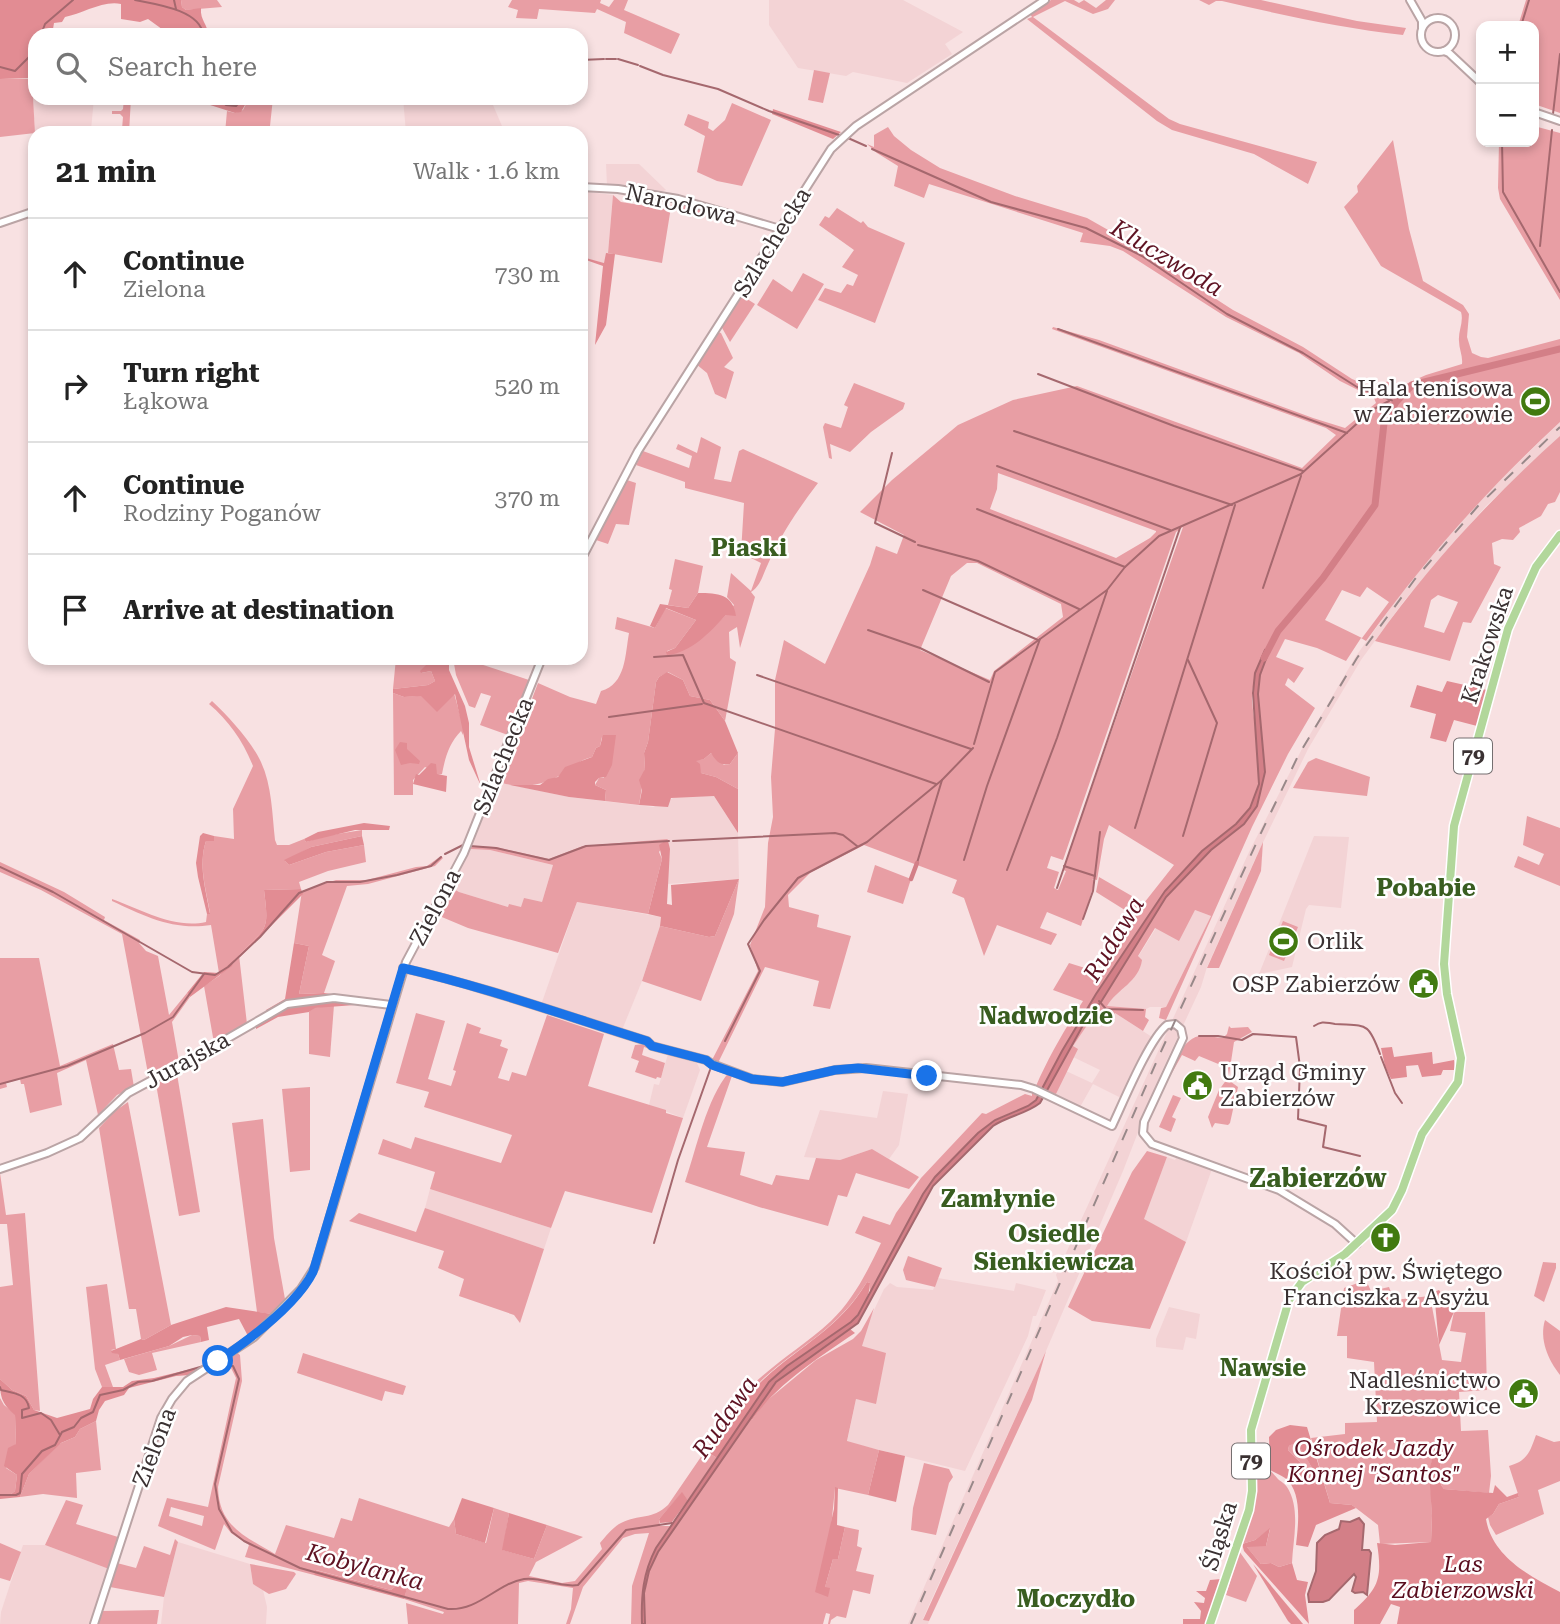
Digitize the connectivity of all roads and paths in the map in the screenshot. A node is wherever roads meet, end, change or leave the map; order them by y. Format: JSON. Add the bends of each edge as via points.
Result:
{"nodes":[{"id":1,"x":1045,"y":0,"type":"edge"},
{"id":2,"x":1410,"y":0,"type":"edge"},
{"id":3,"x":1417,"y":12,"type":"junction"},
{"id":4,"x":1434,"y":19,"type":"junction"},
{"id":5,"x":1423,"y":28,"type":"junction"},
{"id":6,"x":1452,"y":44,"type":"junction"},
{"id":7,"x":1444,"y":51,"type":"junction"},
{"id":8,"x":1459,"y":62,"type":"junction"},
{"id":9,"x":1476,"y":78,"type":"edge"},
{"id":10,"x":1539,"y":114,"type":"edge"},
{"id":11,"x":1560,"y":121,"type":"edge"},
{"id":12,"x":588,"y":187,"type":"edge"},
{"id":13,"x":28,"y":213,"type":"edge"},
{"id":14,"x":0,"y":223,"type":"edge"},
{"id":15,"x":780,"y":229,"type":"junction"},
{"id":16,"x":1560,"y":535,"type":"edge"},
{"id":17,"x":588,"y":547,"type":"edge"},
{"id":18,"x":539,"y":665,"type":"edge"},
{"id":19,"x":464,"y":853,"type":"joint"},
{"id":20,"x":403,"y":968,"type":"junction"},
{"id":21,"x":391,"y":1005,"type":"junction"},
{"id":22,"x":0,"y":1169,"type":"edge"},
{"id":23,"x":1357,"y":1244,"type":"junction"},
{"id":24,"x":94,"y":1624,"type":"edge"},
{"id":25,"x":1210,"y":1624,"type":"edge"}],
"edges":[{"from":1,"to":15,"type":"street","name":"Szlachecka","via":[[840,138]]},
{"from":2,"to":3,"type":"street"},
{"from":3,"to":4,"type":"street"},
{"from":3,"to":5,"type":"street"},
{"from":4,"to":5,"type":"street"},
{"from":4,"to":6,"type":"street","via":[[1451,24]]},
{"from":5,"to":7,"type":"street","via":[[1425,46]]},
{"from":6,"to":7,"type":"street"},
{"from":6,"to":8,"type":"street"},
{"from":7,"to":8,"type":"street"},
{"from":8,"to":9,"type":"street"},
{"from":10,"to":11,"type":"street"},
{"from":12,"to":15,"type":"street","name":"Narodowa","via":[[678,199]]},
{"from":13,"to":14,"type":"street"},
{"from":15,"to":17,"type":"street","name":"Szlachecka","via":[[638,451]]},
{"from":16,"to":23,"type":"main road","name":"Krakowska","number":"79","via":[[1536,567],[1508,629],[1454,826],[1444,964],[1461,1058],[1460,1076],[1422,1134],[1392,1210]]},
{"from":18,"to":19,"type":"street","name":"Szlachecka"},
{"from":19,"to":20,"type":"street","name":"Zielona"},
{"from":20,"to":21,"type":"street","name":"Zielona"},
{"from":20,"to":23,"type":"street","via":[[647,1041],[752,1079],[782,1082],[866,1068],[1021,1085],[1112,1126],[1161,1031],[1175,1024],[1183,1038],[1144,1122],[1146,1139],[1279,1190],[1335,1224]]},
{"from":21,"to":22,"type":"street","name":"Jurajska","via":[[334,998],[287,1004],[128,1093],[80,1139]]},
{"from":21,"to":24,"type":"street","name":"Zielona","via":[[313,1272],[258,1333],[187,1381],[172,1399],[161,1418]]},
{"from":23,"to":25,"type":"main road","name":"Śląska","number":"79","via":[[1302,1282],[1287,1304],[1253,1421],[1251,1500]]}]}
